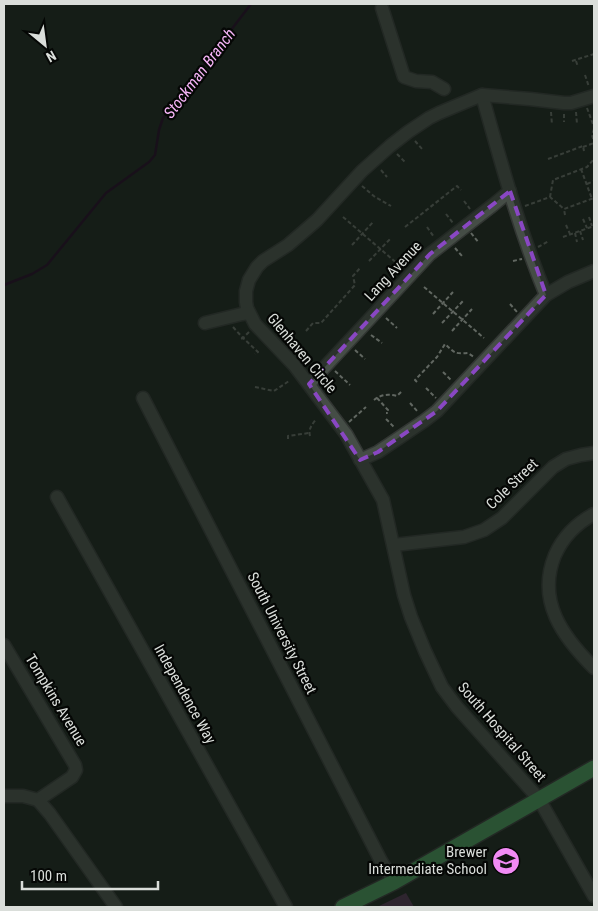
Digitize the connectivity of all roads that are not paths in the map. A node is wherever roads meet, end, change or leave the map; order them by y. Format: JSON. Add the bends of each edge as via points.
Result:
{"nodes":[{"id":1,"x":382,"y":8,"type":"dead end"},
{"id":2,"x":444,"y":89,"type":"dead end"},
{"id":3,"x":592,"y":92,"type":"edge"},
{"id":4,"x":482,"y":95,"type":"junction"},
{"id":5,"x":510,"y":191,"type":"junction"},
{"id":6,"x":594,"y":271,"type":"edge"},
{"id":7,"x":546,"y":295,"type":"junction"},
{"id":8,"x":249,"y":313,"type":"junction"},
{"id":9,"x":205,"y":323,"type":"dead end"},
{"id":10,"x":309,"y":384,"type":"junction"},
{"id":11,"x":144,"y":398,"type":"dead end"},
{"id":12,"x":594,"y":453,"type":"edge"},
{"id":13,"x":360,"y":460,"type":"junction"},
{"id":14,"x":57,"y":497,"type":"dead end"},
{"id":15,"x":594,"y":514,"type":"edge"},
{"id":16,"x":394,"y":545,"type":"junction"},
{"id":17,"x":4,"y":645,"type":"edge"},
{"id":18,"x":594,"y":668,"type":"edge"},
{"id":19,"x":594,"y":768,"type":"edge"},
{"id":20,"x":4,"y":796,"type":"edge"},
{"id":21,"x":538,"y":799,"type":"junction"},
{"id":22,"x":38,"y":800,"type":"junction"},
{"id":23,"x":394,"y":882,"type":"junction"},
{"id":24,"x":594,"y":896,"type":"edge"},
{"id":25,"x":116,"y":907,"type":"edge"},
{"id":26,"x":286,"y":907,"type":"edge"},
{"id":27,"x":344,"y":907,"type":"edge"}],
"edges":[{"from":1,"to":2,"type":"street","via":[[404,77],[432,82]]},
{"from":3,"to":4,"type":"street","name":"Glenhaven Circle","via":[[571,103]]},
{"from":4,"to":5,"type":"street"},
{"from":4,"to":8,"type":"street","name":"Glenhaven Circle","via":[[439,113],[408,132],[362,171],[318,220],[264,261],[249,280],[246,302]]},
{"from":5,"to":7,"type":"street"},
{"from":5,"to":10,"type":"street","name":"Lang Avenue","via":[[430,254]]},
{"from":6,"to":7,"type":"street"},
{"from":7,"to":13,"type":"street","via":[[437,411],[378,452]]},
{"from":8,"to":9,"type":"street"},
{"from":8,"to":10,"type":"street","name":"Glenhaven Circle","via":[[255,324]]},
{"from":10,"to":13,"type":"street","name":"Glenhaven Circle","via":[[346,434]]},
{"from":11,"to":23,"type":"street","name":"South University Street"},
{"from":12,"to":16,"type":"street","name":"Cole Street","via":[[566,459],[553,467],[502,518],[484,530],[464,537]]},
{"from":13,"to":16,"type":"street","name":"Glenhaven Circle","via":[[383,500]]},
{"from":14,"to":26,"type":"street","name":"Independence Way"},
{"from":15,"to":18,"type":"street","via":[[578,524],[562,542],[552,562],[549,586],[552,609],[564,632]]},
{"from":16,"to":21,"type":"street","name":"South Hospital Street","via":[[411,617],[442,687]]},
{"from":17,"to":22,"type":"street","name":"Tompkins Avenue","via":[[75,765],[72,777]]},
{"from":19,"to":21,"type":"main road"},
{"from":20,"to":22,"type":"street"},
{"from":21,"to":23,"type":"main road"},
{"from":21,"to":24,"type":"street","name":"South Hospital Street"},
{"from":22,"to":25,"type":"street"},
{"from":23,"to":27,"type":"main road"}]}
